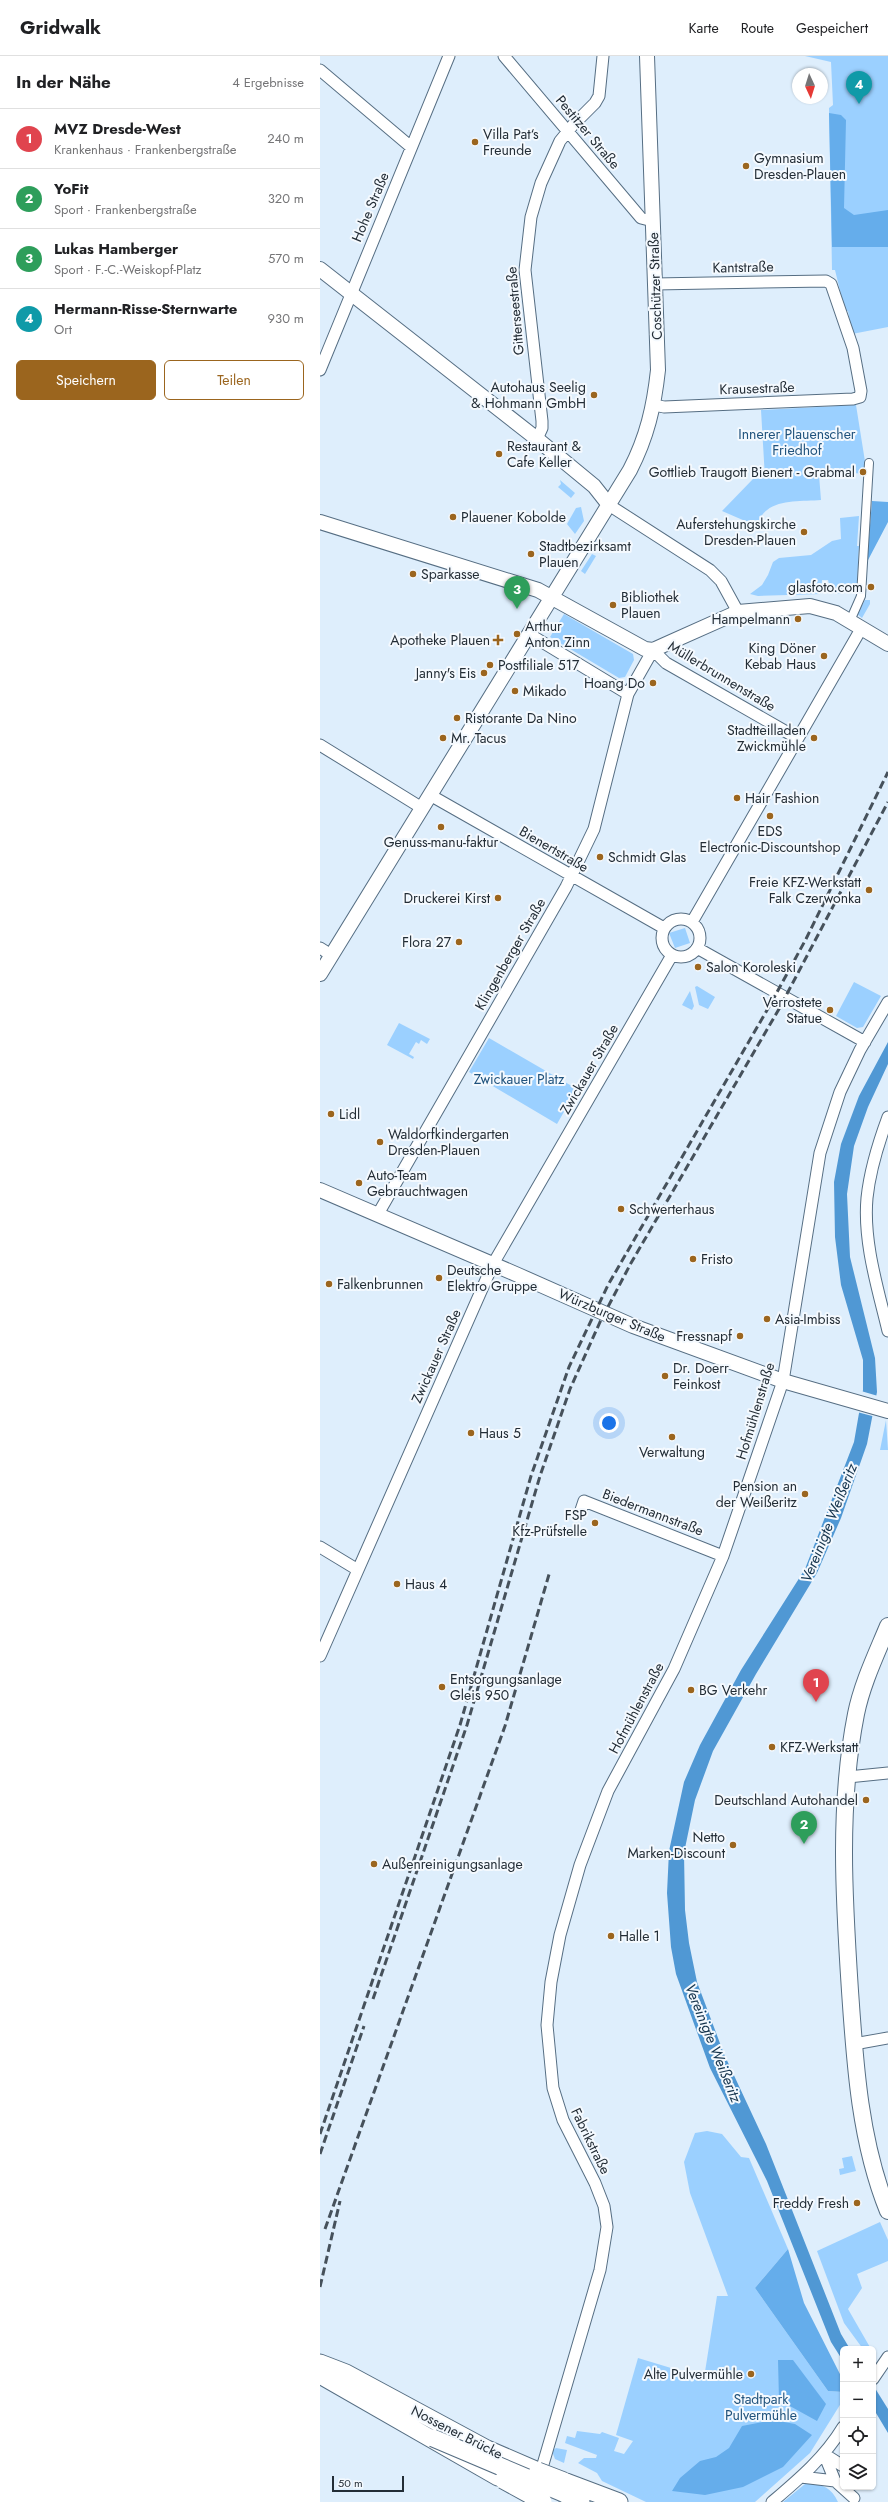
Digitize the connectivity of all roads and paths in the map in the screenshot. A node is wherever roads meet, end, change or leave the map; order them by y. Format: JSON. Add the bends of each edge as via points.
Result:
{"nodes":[{"id":1,"x":449,"y":56,"type":"edge"},
{"id":2,"x":504,"y":56,"type":"edge"},
{"id":3,"x":603,"y":56,"type":"edge"},
{"id":4,"x":647,"y":56,"type":"edge"},
{"id":5,"x":320,"y":70,"type":"edge"},
{"id":6,"x":567,"y":131,"type":"junction"},
{"id":7,"x":411,"y":147,"type":"junction"},
{"id":8,"x":653,"y":221,"type":"junction"},
{"id":9,"x":320,"y":269,"type":"edge"},
{"id":10,"x":655,"y":284,"type":"junction"},
{"id":11,"x":351,"y":293,"type":"junction"},
{"id":12,"x":320,"y":370,"type":"edge"},
{"id":13,"x":860,"y":397,"type":"joint"},
{"id":14,"x":654,"y":405,"type":"junction"},
{"id":15,"x":537,"y":439,"type":"junction"},
{"id":16,"x":869,"y":463,"type":"dead end"},
{"id":17,"x":609,"y":506,"type":"junction"},
{"id":18,"x":320,"y":522,"type":"edge"},
{"id":19,"x":552,"y":597,"type":"junction"},
{"id":20,"x":738,"y":612,"type":"junction"},
{"id":21,"x":850,"y":621,"type":"junction"},
{"id":22,"x":861,"y":629,"type":"junction"},
{"id":23,"x":529,"y":634,"type":"junction"},
{"id":24,"x":888,"y":644,"type":"edge"},
{"id":25,"x":653,"y":650,"type":"junction"},
{"id":26,"x":628,"y":694,"type":"junction"},
{"id":27,"x":797,"y":738,"type":"junction"},
{"id":28,"x":320,"y":745,"type":"edge"},
{"id":29,"x":430,"y":795,"type":"junction"},
{"id":30,"x":422,"y":808,"type":"junction"},
{"id":31,"x":570,"y":876,"type":"junction"},
{"id":32,"x":692,"y":922,"type":"junction"},
{"id":33,"x":664,"y":928,"type":"junction"},
{"id":34,"x":697,"y":948,"type":"junction"},
{"id":35,"x":326,"y":952,"type":"edge"},
{"id":36,"x":672,"y":955,"type":"junction"},
{"id":37,"x":320,"y":974,"type":"edge"},
{"id":38,"x":888,"y":1002,"type":"edge"},
{"id":39,"x":865,"y":1042,"type":"junction"},
{"id":40,"x":888,"y":1117,"type":"edge"},
{"id":41,"x":320,"y":1190,"type":"edge"},
{"id":42,"x":378,"y":1214,"type":"junction"},
{"id":43,"x":493,"y":1264,"type":"junction"},
{"id":44,"x":888,"y":1331,"type":"edge"},
{"id":45,"x":783,"y":1381,"type":"junction"},
{"id":46,"x":888,"y":1411,"type":"edge"},
{"id":47,"x":580,"y":1513,"type":"dead end"},
{"id":48,"x":320,"y":1547,"type":"edge"},
{"id":49,"x":723,"y":1556,"type":"junction"},
{"id":50,"x":358,"y":1570,"type":"junction"},
{"id":51,"x":888,"y":1626,"type":"edge"},
{"id":52,"x":320,"y":1656,"type":"edge"},
{"id":53,"x":888,"y":1773,"type":"edge"},
{"id":54,"x":848,"y":1777,"type":"junction"},
{"id":55,"x":608,"y":1791,"type":"joint"},
{"id":56,"x":888,"y":2038,"type":"edge"},
{"id":57,"x":854,"y":2044,"type":"junction"},
{"id":58,"x":888,"y":2211,"type":"edge"},
{"id":59,"x":888,"y":2357,"type":"edge"},
{"id":60,"x":320,"y":2363,"type":"edge"},
{"id":61,"x":320,"y":2375,"type":"edge"},
{"id":62,"x":876,"y":2375,"type":"edge"},
{"id":63,"x":840,"y":2431,"type":"edge"},
{"id":64,"x":432,"y":2438,"type":"junction"},
{"id":65,"x":824,"y":2454,"type":"junction"},
{"id":66,"x":840,"y":2464,"type":"edge"},
{"id":67,"x":801,"y":2477,"type":"junction"},
{"id":68,"x":835,"y":2481,"type":"junction"},
{"id":69,"x":564,"y":2488,"type":"junction"},
{"id":70,"x":854,"y":2496,"type":"edge"},
{"id":71,"x":603,"y":2498,"type":"edge"},
{"id":72,"x":532,"y":2502,"type":"edge"},
{"id":73,"x":543,"y":2502,"type":"edge"},
{"id":74,"x":581,"y":2502,"type":"edge"},
{"id":75,"x":619,"y":2502,"type":"edge"},
{"id":76,"x":772,"y":2502,"type":"edge"}],
"edges":[{"from":1,"to":7,"type":"street","name":"Hohe Straße"},
{"from":2,"to":6,"type":"street","name":"Pestitzer Straße"},
{"from":3,"to":6,"type":"street","name":"Gitterseestraße","via":[[598,96],[590,109]]},
{"from":4,"to":8,"type":"street","name":"Coschützer Straße"},
{"from":5,"to":7,"type":"street"},
{"from":6,"to":8,"type":"street","name":"Pestitzer Straße","via":[[642,218]]},
{"from":6,"to":15,"type":"street","name":"Gitterseestraße","via":[[549,163],[536,198],[525,260],[525,280],[542,428]]},
{"from":7,"to":11,"type":"street","name":"Hohe Straße"},
{"from":8,"to":10,"type":"street","name":"Coschützer Straße"},
{"from":9,"to":11,"type":"street"},
{"from":10,"to":13,"type":"street","name":"Kantstraße","via":[[826,281],[831,284],[853,348]]},
{"from":10,"to":14,"type":"street","name":"Coschützer Straße","via":[[658,370]]},
{"from":11,"to":12,"type":"street","name":"Hohe Straße"},
{"from":11,"to":15,"type":"street"},
{"from":13,"to":14,"type":"street","name":"Krausestraße","via":[[687,406]]},
{"from":14,"to":17,"type":"street","name":"Coschützer Straße","via":[[642,446]]},
{"from":15,"to":17,"type":"street","via":[[594,486]]},
{"from":16,"to":21,"type":"street","via":[[861,596]]},
{"from":17,"to":19,"type":"street","name":"Coschützer Straße"},
{"from":17,"to":20,"type":"street","via":[[698,560],[721,580]]},
{"from":18,"to":19,"type":"street","via":[[492,575]]},
{"from":19,"to":23,"type":"street","name":"Coschützer Straße"},
{"from":19,"to":25,"type":"street","via":[[639,646]]},
{"from":20,"to":21,"type":"street","via":[[816,607],[829,610]]},
{"from":20,"to":25,"type":"street"},
{"from":21,"to":22,"type":"street"},
{"from":22,"to":24,"type":"street"},
{"from":22,"to":27,"type":"street"},
{"from":23,"to":26,"type":"street"},
{"from":23,"to":29,"type":"street","name":"Coschützer Straße"},
{"from":25,"to":26,"type":"street","name":"Klingenberger Straße"},
{"from":25,"to":27,"type":"street","name":"Müllerbrunnenstraße","via":[[666,663]]},
{"from":26,"to":31,"type":"street","name":"Klingenberger Straße","via":[[594,829]]},
{"from":27,"to":32,"type":"street"},
{"from":28,"to":30,"type":"street"},
{"from":29,"to":30,"type":"street","name":"Coschützer Straße"},
{"from":29,"to":31,"type":"street","name":"Bienertstraße"},
{"from":30,"to":35,"type":"street","name":"Coschützer Straße"},
{"from":31,"to":33,"type":"street","name":"Bienertstraße"},
{"from":31,"to":42,"type":"street","name":"Klingenberger Straße"},
{"from":32,"to":33,"type":"street","via":[[677,919]]},
{"from":32,"to":34,"type":"street","via":[[700,934]]},
{"from":33,"to":36,"type":"street","via":[[662,943]]},
{"from":34,"to":36,"type":"street","via":[[685,956]]},
{"from":34,"to":39,"type":"street"},
{"from":35,"to":37,"type":"street","name":"Coschützer Straße"},
{"from":36,"to":43,"type":"street","name":"Zwickauer Straße"},
{"from":38,"to":39,"type":"street","name":"Hofmühlenstraße"},
{"from":39,"to":45,"type":"street","name":"Hofmühlenstraße","via":[[840,1092],[820,1153]]},
{"from":40,"to":44,"type":"street","via":[[874,1154],[867,1198],[874,1271]]},
{"from":41,"to":42,"type":"street","name":"Würzburger Straße"},
{"from":42,"to":43,"type":"street","name":"Würzburger Straße"},
{"from":43,"to":45,"type":"street","name":"Würzburger Straße","via":[[633,1326]]},
{"from":43,"to":50,"type":"street","name":"Zwickauer Straße"},
{"from":45,"to":46,"type":"street","name":"Würzburger Straße"},
{"from":45,"to":49,"type":"street","name":"Hofmühlenstraße"},
{"from":47,"to":49,"type":"street","name":"Biedermannstraße","via":[[584,1501]]},
{"from":48,"to":50,"type":"street"},
{"from":49,"to":55,"type":"street","name":"Hofmühlenstraße","via":[[674,1669]]},
{"from":50,"to":52,"type":"street","name":"Zwickauer Straße"},
{"from":51,"to":54,"type":"main road","via":[[859,1701]]},
{"from":53,"to":54,"type":"street"},
{"from":54,"to":57,"type":"main road","via":[[845,1888]]},
{"from":55,"to":72,"type":"street","name":"Fabrikstraße","via":[[568,1904],[551,1982],[547,2025],[553,2088],[563,2120],[604,2206],[607,2227],[605,2248]]},
{"from":56,"to":57,"type":"street"},
{"from":57,"to":58,"type":"main road","via":[[868,2145]]},
{"from":59,"to":62,"type":"street"},
{"from":60,"to":69,"type":"main road","name":"Nossener Brücke","bridge":true,"via":[[346,2373]]},
{"from":61,"to":64,"type":"main road","name":"Nossener Brücke"},
{"from":63,"to":65,"type":"street"},
{"from":64,"to":69,"type":"main road","name":"Nossener Brücke","bridge":true},
{"from":64,"to":73,"type":"main road","bridge":true},
{"from":65,"to":66,"type":"street"},
{"from":65,"to":67,"type":"street"},
{"from":65,"to":68,"type":"street"},
{"from":67,"to":68,"type":"street"},
{"from":67,"to":76,"type":"street"},
{"from":68,"to":70,"type":"street"},
{"from":69,"to":71,"type":"main road","name":"Nossener Brücke"},
{"from":69,"to":74,"type":"main road"},
{"from":71,"to":75,"type":"main road","name":"Nossener Brücke"}]}
